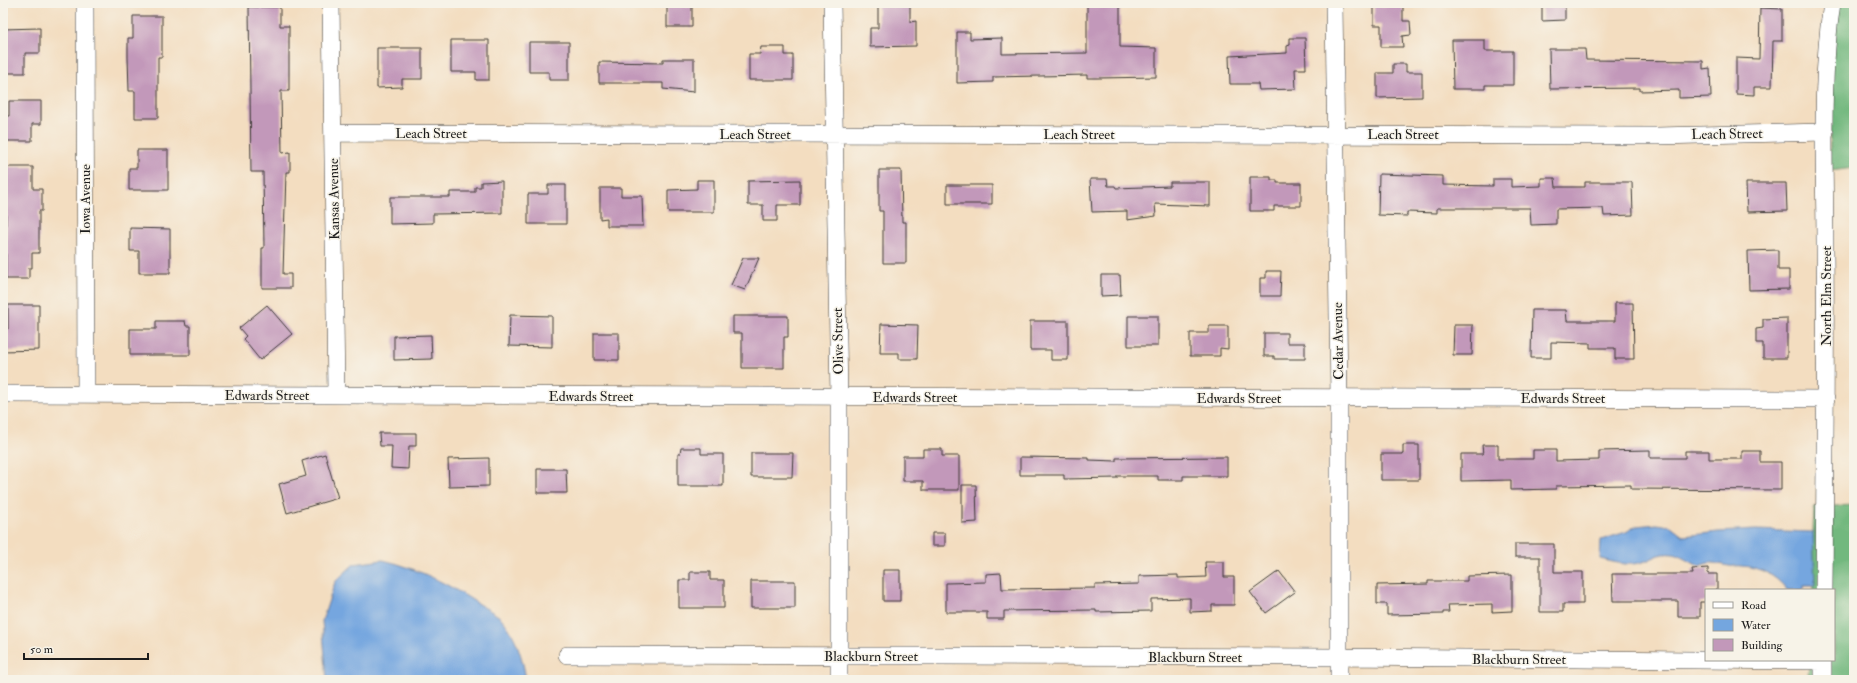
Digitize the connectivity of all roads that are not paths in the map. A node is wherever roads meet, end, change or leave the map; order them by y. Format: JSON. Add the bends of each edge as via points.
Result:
{"nodes":[{"id":1,"x":85,"y":3,"type":"edge"},
{"id":2,"x":331,"y":3,"type":"edge"},
{"id":3,"x":832,"y":3,"type":"edge"},
{"id":4,"x":1334,"y":3,"type":"edge"},
{"id":5,"x":1832,"y":3,"type":"edge"},
{"id":6,"x":1825,"y":132,"type":"junction"},
{"id":7,"x":333,"y":133,"type":"junction"},
{"id":8,"x":1334,"y":134,"type":"junction"},
{"id":9,"x":834,"y":135,"type":"junction"},
{"id":10,"x":3,"y":394,"type":"edge"},
{"id":11,"x":86,"y":394,"type":"junction"},
{"id":12,"x":336,"y":395,"type":"junction"},
{"id":13,"x":839,"y":397,"type":"junction"},
{"id":14,"x":1339,"y":398,"type":"junction"},
{"id":15,"x":1826,"y":399,"type":"junction"},
{"id":16,"x":1824,"y":589,"type":"edge"},
{"id":17,"x":567,"y":655,"type":"dead end"},
{"id":18,"x":839,"y":656,"type":"junction"},
{"id":19,"x":1339,"y":658,"type":"junction"},
{"id":20,"x":1705,"y":660,"type":"edge"},
{"id":21,"x":1823,"y":661,"type":"edge"},
{"id":22,"x":839,"y":680,"type":"edge"},
{"id":23,"x":1340,"y":680,"type":"edge"},
{"id":24,"x":1823,"y":680,"type":"edge"}],
"edges":[{"from":1,"to":11,"type":"street","name":"Iowa Avenue"},
{"from":2,"to":7,"type":"street","name":"Kansas Avenue"},
{"from":3,"to":9,"type":"street","name":"Olive Street"},
{"from":4,"to":8,"type":"street","name":"Cedar Avenue"},
{"from":5,"to":6,"type":"street","name":"North Elm Street","via":[[1827,35]]},
{"from":6,"to":8,"type":"street","name":"Leach Street","via":[[1657,136]]},
{"from":6,"to":15,"type":"street","name":"North Elm Street"},
{"from":7,"to":9,"type":"street","name":"Leach Street"},
{"from":7,"to":12,"type":"street","name":"Kansas Avenue"},
{"from":8,"to":9,"type":"street","name":"Leach Street"},
{"from":8,"to":14,"type":"street","name":"Cedar Avenue"},
{"from":9,"to":13,"type":"street","name":"Olive Street"},
{"from":10,"to":11,"type":"street","name":"Edwards Street"},
{"from":11,"to":12,"type":"street","name":"Edwards Street"},
{"from":12,"to":13,"type":"street","name":"Edwards Street"},
{"from":13,"to":14,"type":"street","name":"Edwards Street"},
{"from":13,"to":18,"type":"street","name":"Olive Street"},
{"from":14,"to":15,"type":"street","name":"Edwards Street"},
{"from":14,"to":19,"type":"street","name":"Cedar Avenue"},
{"from":15,"to":16,"type":"street","name":"North Elm Street"},
{"from":17,"to":18,"type":"street","name":"Blackburn Street"},
{"from":18,"to":19,"type":"street","name":"Blackburn Street"},
{"from":18,"to":22,"type":"street","name":"Olive Street"},
{"from":19,"to":20,"type":"street","name":"Blackburn Street"},
{"from":19,"to":23,"type":"street","name":"Cedar Avenue"},
{"from":21,"to":24,"type":"street"}]}
